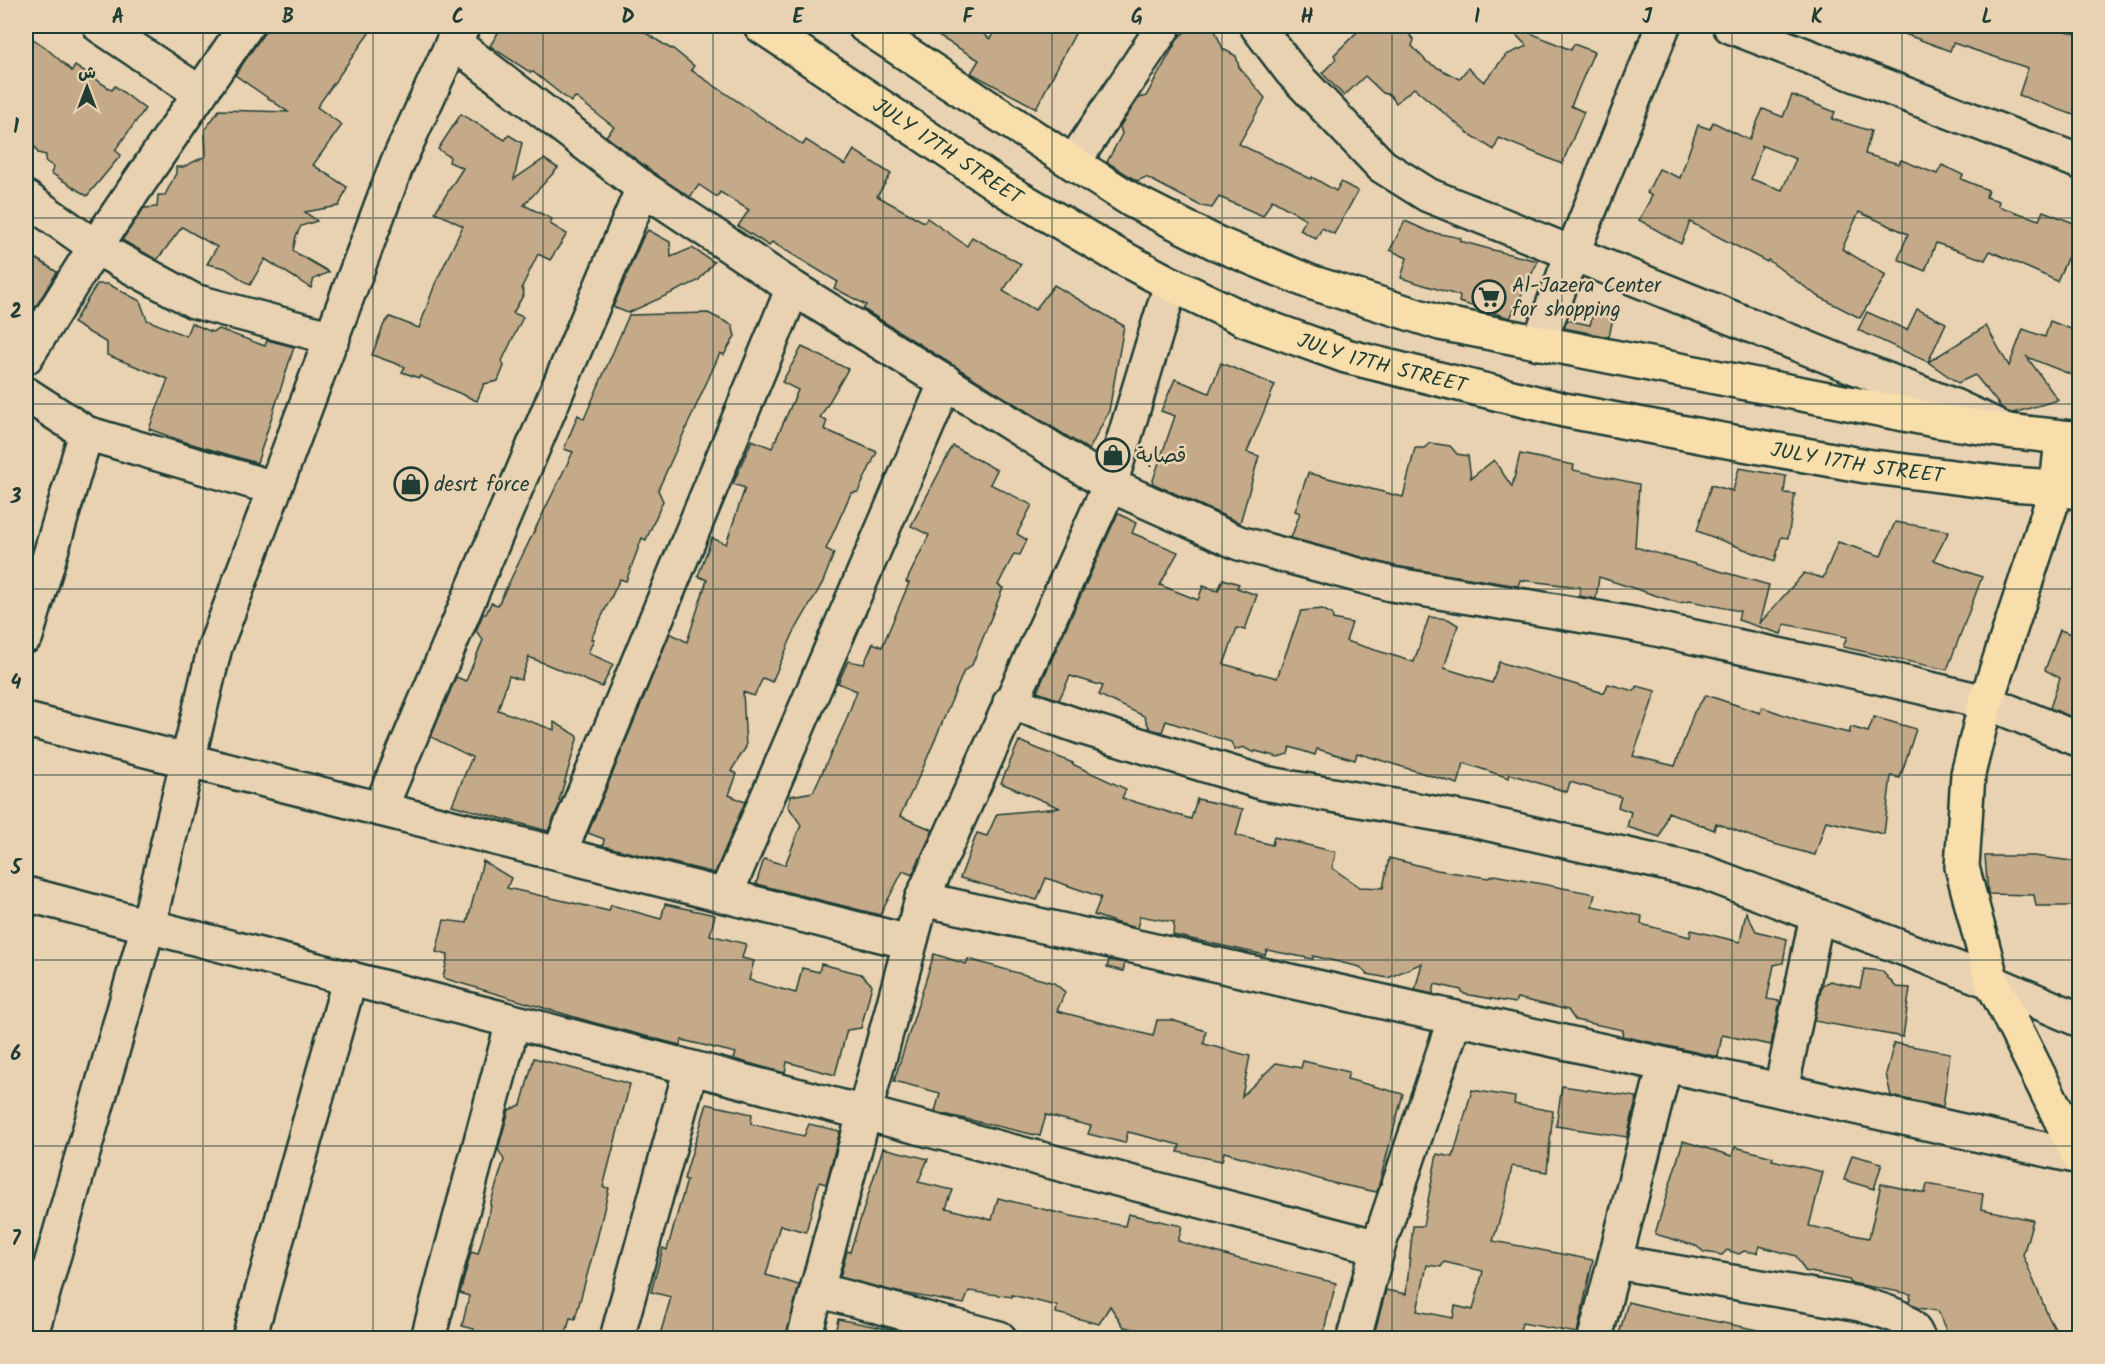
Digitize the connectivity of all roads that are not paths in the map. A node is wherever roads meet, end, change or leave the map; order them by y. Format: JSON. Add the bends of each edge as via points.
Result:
{"nodes":[{"id":1,"x":100,"y":26,"type":"edge"},
{"id":2,"x":246,"y":26,"type":"edge"},
{"id":3,"x":761,"y":26,"type":"edge"},
{"id":4,"x":1164,"y":26,"type":"edge"},
{"id":5,"x":1257,"y":26,"type":"edge"},
{"id":6,"x":1664,"y":26,"type":"edge"},
{"id":7,"x":1730,"y":26,"type":"edge"},
{"id":8,"x":878,"y":29,"type":"edge"},
{"id":9,"x":458,"y":34,"type":"edge"},
{"id":10,"x":200,"y":93,"type":"junction"},
{"id":11,"x":2079,"y":162,"type":"edge"},
{"id":12,"x":1073,"y":163,"type":"junction"},
{"id":13,"x":643,"y":188,"type":"junction"},
{"id":14,"x":26,"y":198,"type":"edge"},
{"id":15,"x":95,"y":246,"type":"junction"},
{"id":16,"x":1572,"y":254,"type":"junction"},
{"id":17,"x":1171,"y":284,"type":"junction"},
{"id":18,"x":793,"y":288,"type":"junction"},
{"id":19,"x":333,"y":338,"type":"junction"},
{"id":20,"x":1539,"y":343,"type":"junction"},
{"id":21,"x":26,"y":357,"type":"edge"},
{"id":22,"x":946,"y":382,"type":"junction"},
{"id":23,"x":26,"y":394,"type":"edge"},
{"id":24,"x":2007,"y":431,"type":"junction"},
{"id":25,"x":86,"y":433,"type":"junction"},
{"id":26,"x":2071,"y":439,"type":"edge"},
{"id":27,"x":1110,"y":485,"type":"junction"},
{"id":28,"x":274,"y":488,"type":"junction"},
{"id":29,"x":2068,"y":490,"type":"edge"},
{"id":30,"x":26,"y":636,"type":"edge"},
{"id":31,"x":1010,"y":702,"type":"junction"},
{"id":32,"x":1986,"y":702,"type":"junction"},
{"id":33,"x":26,"y":720,"type":"edge"},
{"id":34,"x":2079,"y":740,"type":"edge"},
{"id":35,"x":189,"y":761,"type":"junction"},
{"id":36,"x":380,"y":809,"type":"junction"},
{"id":37,"x":559,"y":854,"type":"junction"},
{"id":38,"x":26,"y":894,"type":"edge"},
{"id":39,"x":725,"y":896,"type":"junction"},
{"id":40,"x":922,"y":899,"type":"junction"},
{"id":41,"x":1817,"y":916,"type":"junction"},
{"id":42,"x":148,"y":926,"type":"junction"},
{"id":43,"x":909,"y":942,"type":"junction"},
{"id":44,"x":350,"y":978,"type":"junction"},
{"id":45,"x":1992,"y":982,"type":"junction"},
{"id":46,"x":1455,"y":1018,"type":"junction"},
{"id":47,"x":2079,"y":1020,"type":"edge"},
{"id":48,"x":513,"y":1022,"type":"junction"},
{"id":49,"x":1665,"y":1065,"type":"junction"},
{"id":50,"x":691,"y":1068,"type":"junction"},
{"id":51,"x":1781,"y":1090,"type":"junction"},
{"id":52,"x":864,"y":1113,"type":"junction"},
{"id":53,"x":2079,"y":1157,"type":"edge"},
{"id":54,"x":1378,"y":1247,"type":"junction"},
{"id":55,"x":1616,"y":1262,"type":"junction"},
{"id":56,"x":817,"y":1290,"type":"junction"},
{"id":57,"x":30,"y":1338,"type":"edge"},
{"id":58,"x":249,"y":1338,"type":"edge"},
{"id":59,"x":428,"y":1338,"type":"edge"},
{"id":60,"x":617,"y":1338,"type":"edge"},
{"id":61,"x":804,"y":1338,"type":"edge"},
{"id":62,"x":996,"y":1338,"type":"edge"},
{"id":63,"x":1354,"y":1338,"type":"edge"},
{"id":64,"x":1595,"y":1338,"type":"edge"},
{"id":65,"x":1918,"y":1338,"type":"edge"}],
"edges":[{"from":1,"to":10,"type":"street"},
{"from":2,"to":10,"type":"street"},
{"from":3,"to":17,"type":"main road","name":"JULY 17TH STREET","via":[[1007,191]]},
{"from":4,"to":12,"type":"street"},
{"from":5,"to":16,"type":"street","via":[[1291,71],[1382,166],[1428,195]]},
{"from":6,"to":16,"type":"street"},
{"from":7,"to":11,"type":"street"},
{"from":8,"to":12,"type":"main road"},
{"from":9,"to":13,"type":"street"},
{"from":9,"to":19,"type":"street","via":[[397,164]]},
{"from":10,"to":15,"type":"street"},
{"from":12,"to":20,"type":"main road","via":[[1133,201],[1216,243],[1310,282],[1440,322]]},
{"from":13,"to":18,"type":"street"},
{"from":13,"to":36,"type":"street"},
{"from":14,"to":15,"type":"street"},
{"from":15,"to":19,"type":"street","via":[[194,301]]},
{"from":15,"to":21,"type":"street"},
{"from":16,"to":20,"type":"street"},
{"from":16,"to":24,"type":"street","via":[[1954,406]]},
{"from":17,"to":27,"type":"street"},
{"from":17,"to":29,"type":"main road","name":"JULY 17TH STREET","via":[[1246,320],[1346,356],[1564,410],[1866,466]]},
{"from":18,"to":22,"type":"street"},
{"from":18,"to":37,"type":"street"},
{"from":19,"to":28,"type":"street"},
{"from":20,"to":24,"type":"main road"},
{"from":22,"to":27,"type":"street"},
{"from":22,"to":39,"type":"street"},
{"from":23,"to":25,"type":"street"},
{"from":24,"to":26,"type":"main road"},
{"from":25,"to":28,"type":"street"},
{"from":25,"to":30,"type":"street"},
{"from":26,"to":29,"type":"main road"},
{"from":27,"to":31,"type":"street"},
{"from":27,"to":32,"type":"street","via":[[1239,543],[1391,584],[1633,624]]},
{"from":28,"to":35,"type":"street","via":[[215,647]]},
{"from":29,"to":32,"type":"main road"},
{"from":31,"to":40,"type":"street"},
{"from":31,"to":41,"type":"street","via":[[1081,728],[1264,783],[1472,820],[1703,872]]},
{"from":32,"to":34,"type":"street"},
{"from":32,"to":45,"type":"main road","via":[[1968,774],[1962,867]]},
{"from":33,"to":35,"type":"street"},
{"from":35,"to":36,"type":"street"},
{"from":35,"to":42,"type":"street"},
{"from":36,"to":37,"type":"street"},
{"from":37,"to":39,"type":"street"},
{"from":38,"to":42,"type":"street"},
{"from":39,"to":43,"type":"street"},
{"from":40,"to":43,"type":"street"},
{"from":40,"to":46,"type":"street"},
{"from":41,"to":45,"type":"street"},
{"from":41,"to":51,"type":"street"},
{"from":42,"to":44,"type":"street"},
{"from":42,"to":57,"type":"street"},
{"from":43,"to":52,"type":"street"},
{"from":44,"to":48,"type":"street"},
{"from":44,"to":58,"type":"street"},
{"from":45,"to":47,"type":"street"},
{"from":45,"to":53,"type":"main road"},
{"from":46,"to":49,"type":"street"},
{"from":46,"to":54,"type":"street"},
{"from":48,"to":50,"type":"street"},
{"from":48,"to":59,"type":"street"},
{"from":49,"to":51,"type":"street"},
{"from":49,"to":55,"type":"street"},
{"from":50,"to":52,"type":"street"},
{"from":50,"to":60,"type":"street"},
{"from":51,"to":53,"type":"street"},
{"from":52,"to":54,"type":"street"},
{"from":52,"to":56,"type":"street"},
{"from":54,"to":63,"type":"street"},
{"from":55,"to":64,"type":"street"},
{"from":55,"to":65,"type":"street","via":[[1860,1304],[1893,1314],[1912,1326]]},
{"from":56,"to":61,"type":"street"},
{"from":56,"to":62,"type":"street"}]}
